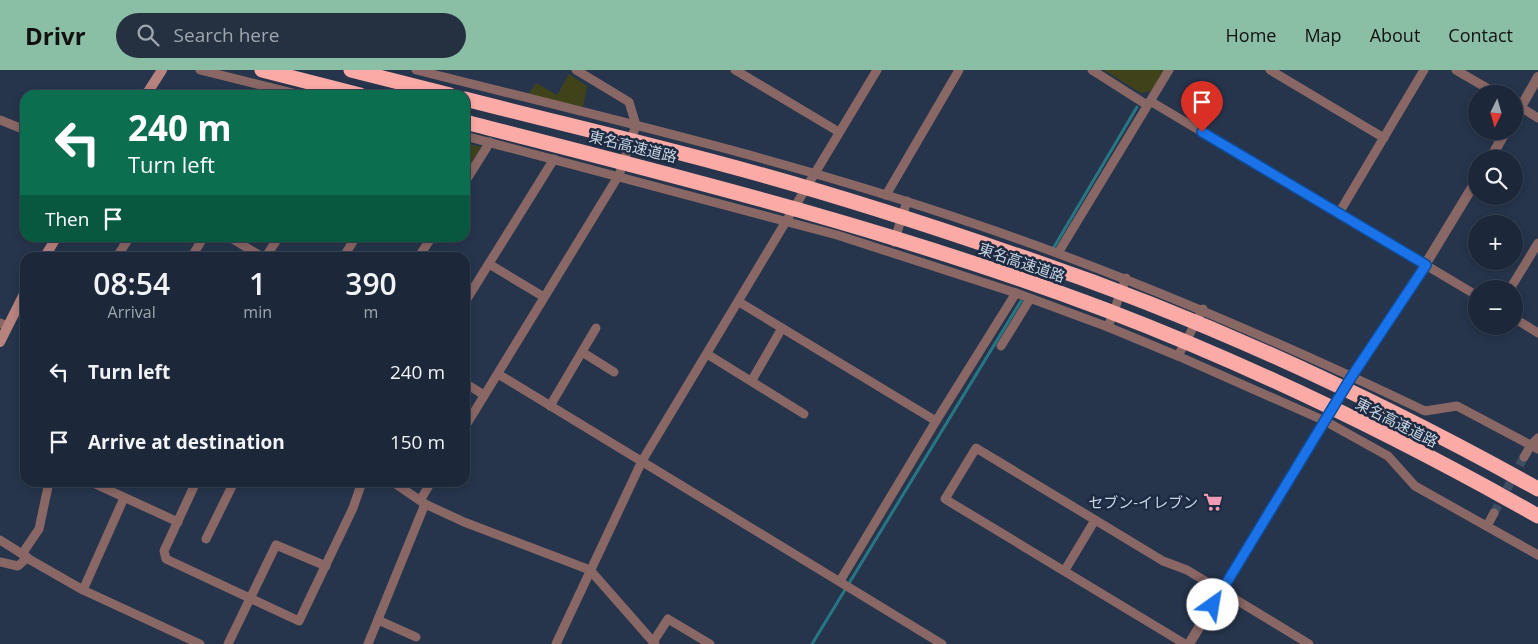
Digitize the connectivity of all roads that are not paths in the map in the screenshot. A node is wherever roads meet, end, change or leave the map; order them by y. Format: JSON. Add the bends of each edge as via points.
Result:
{"nodes":[{"id":1,"x":162,"y":70,"type":"edge"},
{"id":2,"x":200,"y":70,"type":"edge"},
{"id":3,"x":262,"y":70,"type":"edge"},
{"id":4,"x":351,"y":70,"type":"edge"},
{"id":5,"x":416,"y":70,"type":"edge"},
{"id":6,"x":576,"y":70,"type":"edge"},
{"id":7,"x":735,"y":70,"type":"edge"},
{"id":8,"x":877,"y":70,"type":"edge"},
{"id":9,"x":960,"y":70,"type":"edge"},
{"id":10,"x":1092,"y":70,"type":"edge"},
{"id":11,"x":1169,"y":70,"type":"edge"},
{"id":12,"x":1270,"y":70,"type":"edge"},
{"id":13,"x":1424,"y":70,"type":"edge"},
{"id":14,"x":1456,"y":70,"type":"edge"},
{"id":15,"x":1538,"y":77,"type":"edge"},
{"id":16,"x":1482,"y":85,"type":"edge"},
{"id":17,"x":149,"y":90,"type":"edge"},
{"id":18,"x":280,"y":90,"type":"edge"},
{"id":19,"x":340,"y":90,"type":"edge"},
{"id":20,"x":430,"y":90,"type":"edge"},
{"id":21,"x":1523,"y":97,"type":"edge"},
{"id":22,"x":470,"y":100,"type":"edge"},
{"id":23,"x":1149,"y":103,"type":"junction"},
{"id":24,"x":1523,"y":109,"type":"edge"},
{"id":25,"x":1538,"y":118,"type":"edge"},
{"id":26,"x":0,"y":120,"type":"edge"},
{"id":27,"x":470,"y":123,"type":"edge"},
{"id":28,"x":636,"y":125,"type":"junction"},
{"id":29,"x":20,"y":128,"type":"edge"},
{"id":30,"x":840,"y":132,"type":"junction"},
{"id":31,"x":470,"y":137,"type":"edge"},
{"id":32,"x":1384,"y":138,"type":"junction"},
{"id":33,"x":490,"y":142,"type":"junction"},
{"id":34,"x":554,"y":159,"type":"junction"},
{"id":35,"x":470,"y":174,"type":"edge"},
{"id":36,"x":814,"y":174,"type":"junction"},
{"id":37,"x":619,"y":175,"type":"junction"},
{"id":38,"x":1468,"y":194,"type":"edge"},
{"id":39,"x":886,"y":195,"type":"junction"},
{"id":40,"x":906,"y":201,"type":"junction"},
{"id":41,"x":1339,"y":213,"type":"junction"},
{"id":42,"x":786,"y":220,"type":"junction"},
{"id":43,"x":239,"y":242,"type":"edge"},
{"id":44,"x":1538,"y":243,"type":"edge"},
{"id":45,"x":255,"y":252,"type":"edge"},
{"id":46,"x":890,"y":252,"type":"junction"},
{"id":47,"x":1058,"y":254,"type":"junction"},
{"id":48,"x":489,"y":264,"type":"junction"},
{"id":49,"x":1426,"y":265,"type":"junction"},
{"id":50,"x":1126,"y":278,"type":"junction"},
{"id":51,"x":1515,"y":280,"type":"edge"},
{"id":52,"x":1468,"y":290,"type":"edge"},
{"id":53,"x":1016,"y":293,"type":"junction"},
{"id":54,"x":470,"y":294,"type":"edge"},
{"id":55,"x":544,"y":297,"type":"junction"},
{"id":56,"x":1030,"y":299,"type":"junction"},
{"id":57,"x":20,"y":300,"type":"edge"},
{"id":58,"x":739,"y":302,"type":"junction"},
{"id":59,"x":1203,"y":309,"type":"junction"},
{"id":60,"x":4,"y":324,"type":"edge"},
{"id":61,"x":1523,"y":324,"type":"edge"},
{"id":62,"x":596,"y":328,"type":"dead end"},
{"id":63,"x":782,"y":328,"type":"junction"},
{"id":64,"x":1108,"y":328,"type":"junction"},
{"id":65,"x":1538,"y":333,"type":"edge"},
{"id":66,"x":0,"y":342,"type":"edge"},
{"id":67,"x":1001,"y":346,"type":"dead end"},
{"id":68,"x":582,"y":352,"type":"junction"},
{"id":69,"x":707,"y":354,"type":"junction"},
{"id":70,"x":1178,"y":356,"type":"junction"},
{"id":71,"x":614,"y":372,"type":"dead end"},
{"id":72,"x":498,"y":374,"type":"junction"},
{"id":73,"x":1352,"y":376,"type":"junction"},
{"id":74,"x":752,"y":380,"type":"junction"},
{"id":75,"x":470,"y":386,"type":"edge"},
{"id":76,"x":484,"y":395,"type":"junction"},
{"id":77,"x":550,"y":406,"type":"junction"},
{"id":78,"x":804,"y":414,"type":"dead end"},
{"id":79,"x":470,"y":419,"type":"edge"},
{"id":80,"x":936,"y":421,"type":"junction"},
{"id":81,"x":1325,"y":421,"type":"junction"},
{"id":82,"x":1538,"y":438,"type":"edge"},
{"id":83,"x":1534,"y":447,"type":"edge"},
{"id":84,"x":1524,"y":457,"type":"tunnel mouth"},
{"id":85,"x":642,"y":461,"type":"junction"},
{"id":86,"x":48,"y":487,"type":"edge"},
{"id":87,"x":101,"y":487,"type":"edge"},
{"id":88,"x":194,"y":487,"type":"edge"},
{"id":89,"x":232,"y":487,"type":"edge"},
{"id":90,"x":360,"y":487,"type":"edge"},
{"id":91,"x":400,"y":487,"type":"edge"},
{"id":92,"x":429,"y":487,"type":"edge"},
{"id":93,"x":1538,"y":489,"type":"edge"},
{"id":94,"x":124,"y":498,"type":"junction"},
{"id":95,"x":423,"y":502,"type":"junction"},
{"id":96,"x":1494,"y":513,"type":"tunnel mouth"},
{"id":97,"x":1538,"y":516,"type":"edge"},
{"id":98,"x":1095,"y":520,"type":"junction"},
{"id":99,"x":178,"y":522,"type":"junction"},
{"id":100,"x":1487,"y":526,"type":"junction"},
{"id":101,"x":206,"y":539,"type":"dead end"},
{"id":102,"x":0,"y":540,"type":"edge"},
{"id":103,"x":1538,"y":555,"type":"edge"},
{"id":104,"x":25,"y":556,"type":"junction"},
{"id":105,"x":0,"y":562,"type":"edge"},
{"id":106,"x":326,"y":566,"type":"junction"},
{"id":107,"x":590,"y":570,"type":"junction"},
{"id":108,"x":1065,"y":570,"type":"junction"},
{"id":109,"x":845,"y":585,"type":"junction"},
{"id":110,"x":83,"y":590,"type":"junction"},
{"id":111,"x":1221,"y":592,"type":"junction"},
{"id":112,"x":250,"y":598,"type":"junction"},
{"id":113,"x":378,"y":620,"type":"junction"},
{"id":114,"x":416,"y":636,"type":"dead end"},
{"id":115,"x":654,"y":643,"type":"edge"},
{"id":116,"x":200,"y":644,"type":"edge"},
{"id":117,"x":228,"y":644,"type":"edge"},
{"id":118,"x":368,"y":644,"type":"edge"},
{"id":119,"x":556,"y":644,"type":"edge"},
{"id":120,"x":710,"y":644,"type":"edge"},
{"id":121,"x":942,"y":644,"type":"edge"},
{"id":122,"x":1187,"y":644,"type":"edge"},
{"id":123,"x":1309,"y":644,"type":"edge"}],
"edges":[{"from":1,"to":17,"type":"main road"},
{"from":2,"to":18,"type":"street"},
{"from":3,"to":19,"type":"highway"},
{"from":4,"to":20,"type":"highway"},
{"from":5,"to":28,"type":"street"},
{"from":6,"to":28,"type":"street","via":[[629,102]]},
{"from":7,"to":30,"type":"street"},
{"from":8,"to":30,"type":"street"},
{"from":9,"to":39,"type":"street"},
{"from":10,"to":23,"type":"street"},
{"from":11,"to":23,"type":"street"},
{"from":12,"to":32,"type":"street"},
{"from":13,"to":32,"type":"street"},
{"from":14,"to":16,"type":"street"},
{"from":15,"to":21,"type":"street"},
{"from":22,"to":93,"type":"highway","name":"東名高速道路","via":[[742,170],[1015,254],[1206,327],[1434,434]]},
{"from":23,"to":41,"type":"street"},
{"from":23,"to":47,"type":"street"},
{"from":24,"to":25,"type":"street"},
{"from":26,"to":29,"type":"street"},
{"from":27,"to":97,"type":"highway","name":"東名高速道路","via":[[809,211],[1008,275],[1107,311],[1285,386],[1477,481]]},
{"from":28,"to":36,"type":"street"},
{"from":28,"to":37,"type":"street"},
{"from":30,"to":36,"type":"street"},
{"from":31,"to":33,"type":"street"},
{"from":32,"to":41,"type":"street"},
{"from":33,"to":34,"type":"street"},
{"from":33,"to":35,"type":"street"},
{"from":34,"to":37,"type":"street"},
{"from":34,"to":48,"type":"street"},
{"from":36,"to":39,"type":"street"},
{"from":36,"to":42,"type":"street"},
{"from":37,"to":42,"type":"street"},
{"from":37,"to":55,"type":"street"},
{"from":38,"to":49,"type":"street"},
{"from":39,"to":40,"type":"street"},
{"from":40,"to":46,"type":"street"},
{"from":40,"to":47,"type":"street"},
{"from":41,"to":49,"type":"street"},
{"from":42,"to":46,"type":"street"},
{"from":42,"to":58,"type":"street"},
{"from":43,"to":45,"type":"street"},
{"from":44,"to":51,"type":"street"},
{"from":46,"to":53,"type":"street"},
{"from":47,"to":50,"type":"street"},
{"from":48,"to":54,"type":"street"},
{"from":48,"to":55,"type":"street"},
{"from":49,"to":52,"type":"street"},
{"from":49,"to":73,"type":"street"},
{"from":50,"to":59,"type":"street"},
{"from":50,"to":64,"type":"street"},
{"from":53,"to":56,"type":"street"},
{"from":53,"to":80,"type":"street"},
{"from":55,"to":72,"type":"street"},
{"from":56,"to":64,"type":"street"},
{"from":56,"to":67,"type":"street"},
{"from":57,"to":60,"type":"main road"},
{"from":58,"to":63,"type":"street"},
{"from":58,"to":69,"type":"street"},
{"from":59,"to":70,"type":"street"},
{"from":59,"to":73,"type":"street"},
{"from":60,"to":66,"type":"main road"},
{"from":61,"to":65,"type":"street"},
{"from":62,"to":68,"type":"street"},
{"from":63,"to":74,"type":"street"},
{"from":63,"to":80,"type":"street"},
{"from":64,"to":70,"type":"street"},
{"from":68,"to":71,"type":"street"},
{"from":68,"to":77,"type":"street"},
{"from":69,"to":74,"type":"street"},
{"from":69,"to":85,"type":"street"},
{"from":70,"to":81,"type":"street"},
{"from":72,"to":76,"type":"street"},
{"from":72,"to":77,"type":"street"},
{"from":73,"to":81,"type":"street"},
{"from":73,"to":83,"type":"street","via":[[1425,411],[1457,406]]},
{"from":74,"to":78,"type":"street"},
{"from":75,"to":76,"type":"street"},
{"from":76,"to":79,"type":"street"},
{"from":77,"to":85,"type":"street"},
{"from":80,"to":109,"type":"street"},
{"from":81,"to":100,"type":"street","via":[[1388,456],[1415,486]]},
{"from":81,"to":111,"type":"street"},
{"from":82,"to":83,"type":"street"},
{"from":83,"to":84,"type":"street"},
{"from":85,"to":107,"type":"street"},
{"from":85,"to":109,"type":"street"},
{"from":86,"to":104,"type":"street","via":[[39,529]]},
{"from":87,"to":94,"type":"street"},
{"from":88,"to":99,"type":"street"},
{"from":89,"to":101,"type":"street"},
{"from":90,"to":106,"type":"street"},
{"from":91,"to":95,"type":"street"},
{"from":92,"to":95,"type":"street"},
{"from":94,"to":99,"type":"street"},
{"from":94,"to":110,"type":"street"},
{"from":95,"to":107,"type":"street","via":[[464,522]]},
{"from":95,"to":113,"type":"street"},
{"from":96,"to":100,"type":"street"},
{"from":98,"to":108,"type":"street"},
{"from":98,"to":108,"type":"street","via":[[976,448],[944,499]]},
{"from":98,"to":111,"type":"street"},
{"from":99,"to":112,"type":"street","via":[[164,551],[166,560]]},
{"from":100,"to":103,"type":"street"},
{"from":102,"to":104,"type":"street"},
{"from":104,"to":105,"type":"street","via":[[18,566]]},
{"from":104,"to":110,"type":"street"},
{"from":106,"to":112,"type":"street","via":[[276,545]]},
{"from":106,"to":112,"type":"street","via":[[299,620]]},
{"from":107,"to":115,"type":"street"},
{"from":107,"to":119,"type":"street"},
{"from":108,"to":122,"type":"street"},
{"from":109,"to":121,"type":"street"},
{"from":110,"to":116,"type":"street"},
{"from":111,"to":122,"type":"street"},
{"from":111,"to":123,"type":"street"},
{"from":112,"to":117,"type":"street"},
{"from":113,"to":114,"type":"street"},
{"from":113,"to":118,"type":"street"},
{"from":115,"to":120,"type":"street","via":[[668,619]]}]}
